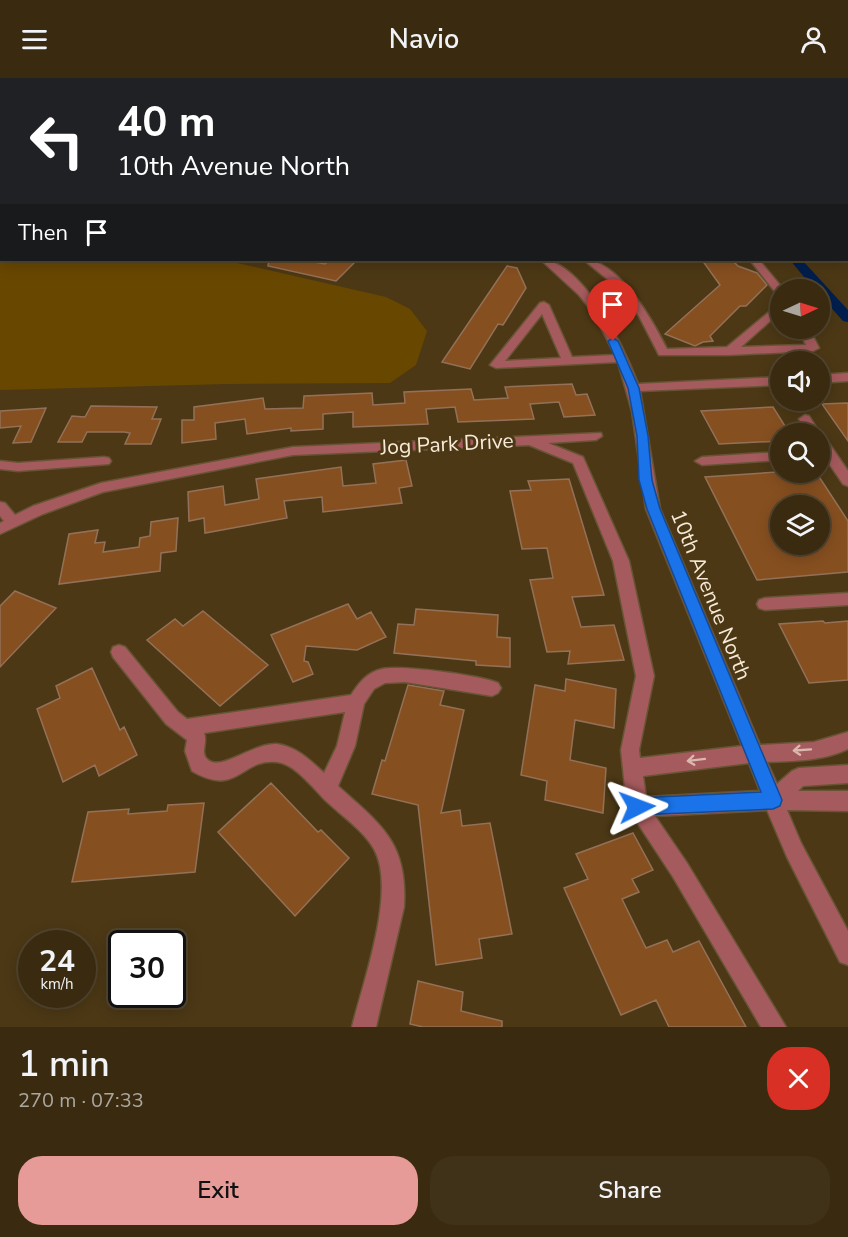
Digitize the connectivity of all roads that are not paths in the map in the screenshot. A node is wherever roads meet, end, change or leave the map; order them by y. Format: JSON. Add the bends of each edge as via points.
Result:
{"nodes":[{"id":1,"x":0,"y":78,"type":"edge"},
{"id":2,"x":5,"y":78,"type":"edge"},
{"id":3,"x":552,"y":261,"type":"edge"},
{"id":4,"x":589,"y":261,"type":"edge"},
{"id":5,"x":755,"y":261,"type":"edge"},
{"id":6,"x":770,"y":279,"type":"edge"},
{"id":7,"x":770,"y":315,"type":"edge"},
{"id":8,"x":808,"y":339,"type":"edge"},
{"id":9,"x":729,"y":352,"type":"junction"},
{"id":10,"x":622,"y":358,"type":"junction"},
{"id":11,"x":568,"y":361,"type":"junction"},
{"id":12,"x":848,"y":377,"type":"edge"},
{"id":13,"x":830,"y":378,"type":"edge"},
{"id":14,"x":770,"y":381,"type":"edge"},
{"id":15,"x":634,"y":388,"type":"junction"},
{"id":16,"x":805,"y":419,"type":"dead end"},
{"id":17,"x":808,"y":423,"type":"edge"},
{"id":18,"x":596,"y":436,"type":"dead end"},
{"id":19,"x":530,"y":441,"type":"junction"},
{"id":20,"x":770,"y":457,"type":"edge"},
{"id":21,"x":830,"y":460,"type":"edge"},
{"id":22,"x":104,"y":461,"type":"dead end"},
{"id":23,"x":702,"y":461,"type":"dead end"},
{"id":24,"x":0,"y":465,"type":"edge"},
{"id":25,"x":848,"y":480,"type":"edge"},
{"id":26,"x":0,"y":507,"type":"edge"},
{"id":27,"x":7,"y":526,"type":"edge"},
{"id":28,"x":848,"y":599,"type":"edge"},
{"id":29,"x":765,"y":604,"type":"dead end"},
{"id":30,"x":118,"y":652,"type":"dead end"},
{"id":31,"x":492,"y":688,"type":"dead end"},
{"id":32,"x":356,"y":702,"type":"junction"},
{"id":33,"x":183,"y":728,"type":"junction"},
{"id":34,"x":848,"y":740,"type":"edge"},
{"id":35,"x":754,"y":754,"type":"junction"},
{"id":36,"x":632,"y":768,"type":"junction"},
{"id":37,"x":848,"y":774,"type":"edge"},
{"id":38,"x":327,"y":788,"type":"junction"},
{"id":39,"x":773,"y":800,"type":"junction"},
{"id":40,"x":848,"y":801,"type":"edge"},
{"id":41,"x":637,"y":807,"type":"junction"},
{"id":42,"x":848,"y":954,"type":"edge"},
{"id":43,"x":364,"y":1027,"type":"edge"},
{"id":44,"x":774,"y":1027,"type":"edge"}],
"edges":[{"from":1,"to":2,"type":"street"},
{"from":3,"to":10,"type":"street","name":"10th Avenue North","via":[[584,291]]},
{"from":4,"to":9,"type":"street","via":[[621,285],[644,315],[663,353]]},
{"from":5,"to":6,"type":"street"},
{"from":7,"to":9,"type":"street"},
{"from":8,"to":9,"type":"street","via":[[813,348]]},
{"from":10,"to":11,"type":"street"},
{"from":10,"to":15,"type":"street","name":"10th Avenue North"},
{"from":11,"to":11,"type":"street","via":[[544,305],[496,365],[556,362]]},
{"from":12,"to":13,"type":"street"},
{"from":14,"to":15,"type":"street"},
{"from":15,"to":35,"type":"street","name":"10th Avenue North","via":[[645,480],[653,509]]},
{"from":16,"to":17,"type":"street"},
{"from":18,"to":19,"type":"street"},
{"from":19,"to":27,"type":"street","name":"Jog Park Drive","via":[[294,451],[101,488]]},
{"from":19,"to":36,"type":"street","name":"Jog Park Drive","via":[[578,460],[621,561],[645,676],[630,750]]},
{"from":20,"to":23,"type":"street"},
{"from":21,"to":25,"type":"street"},
{"from":22,"to":24,"type":"street"},
{"from":26,"to":27,"type":"street"},
{"from":28,"to":29,"type":"street"},
{"from":30,"to":33,"type":"street"},
{"from":31,"to":32,"type":"street","via":[[405,675],[382,676],[368,684]]},
{"from":32,"to":33,"type":"street"},
{"from":32,"to":38,"type":"street","via":[[346,746]]},
{"from":33,"to":38,"type":"street","via":[[197,737],[194,751],[199,765],[213,772],[231,770],[261,753],[279,752],[294,759]]},
{"from":34,"to":35,"type":"street","one_way":true,"via":[[820,749]]},
{"from":35,"to":36,"type":"street","one_way":true},
{"from":35,"to":39,"type":"street","name":"10th Avenue North"},
{"from":36,"to":41,"type":"street","name":"Jog Park Drive"},
{"from":37,"to":39,"type":"street","via":[[799,777]]},
{"from":38,"to":43,"type":"street","via":[[376,834],[393,867],[393,907]]},
{"from":39,"to":40,"type":"street"},
{"from":39,"to":41,"type":"street"},
{"from":39,"to":42,"type":"street","name":"10th Avenue North"},
{"from":41,"to":44,"type":"street","via":[[680,870]]}]}
